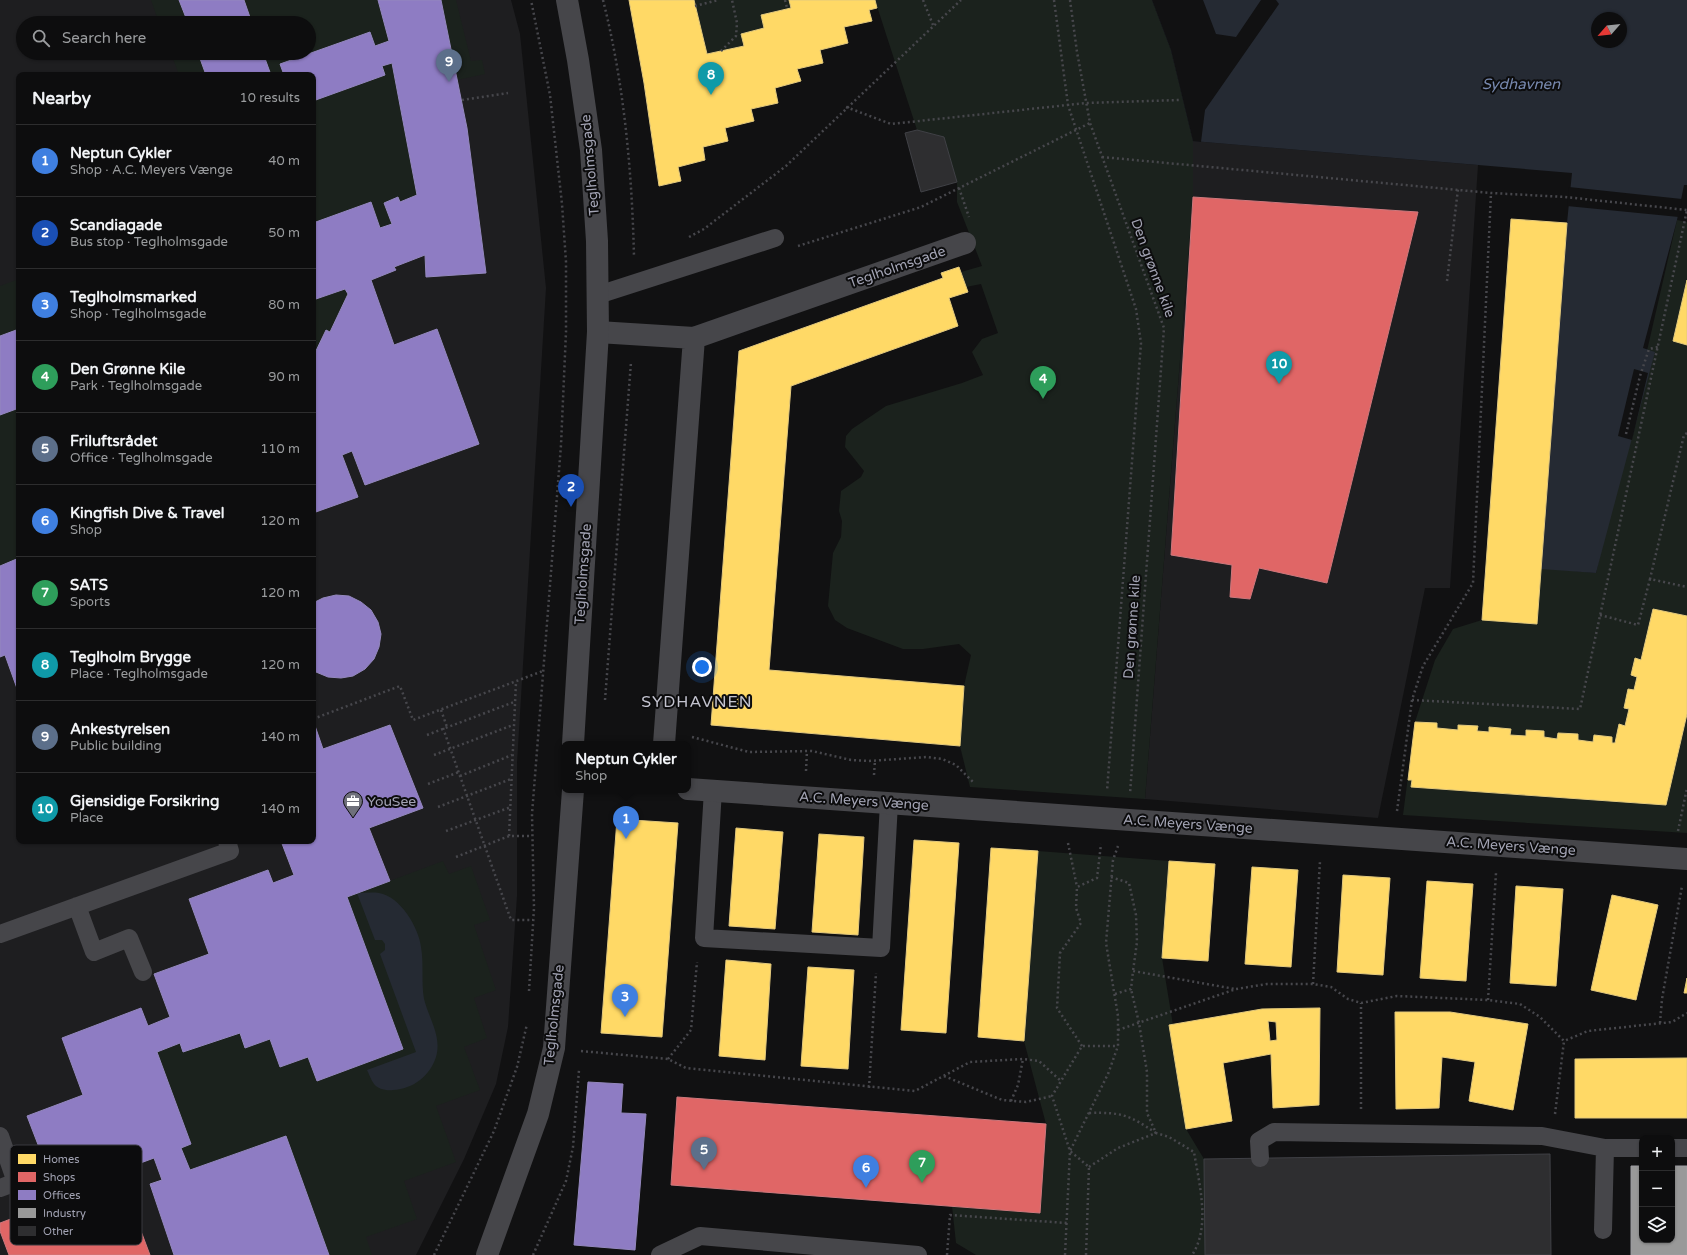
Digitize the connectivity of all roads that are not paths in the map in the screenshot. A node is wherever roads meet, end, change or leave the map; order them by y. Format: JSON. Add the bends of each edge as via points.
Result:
{"nodes":[{"id":1,"x":567,"y":0,"type":"edge"},
{"id":2,"x":774,"y":238,"type":"dead end"},
{"id":3,"x":965,"y":243,"type":"dead end"},
{"id":4,"x":598,"y":295,"type":"junction"},
{"id":5,"x":598,"y":332,"type":"junction"},
{"id":6,"x":694,"y":338,"type":"junction"},
{"id":7,"x":665,"y":739,"type":"edge"},
{"id":8,"x":573,"y":741,"type":"edge"},
{"id":9,"x":691,"y":789,"type":"edge"},
{"id":10,"x":713,"y":790,"type":"junction"},
{"id":11,"x":573,"y":793,"type":"edge"},
{"id":12,"x":890,"y":803,"type":"junction"},
{"id":13,"x":228,"y":844,"type":"edge"},
{"id":14,"x":1680,"y":858,"type":"edge"},
{"id":15,"x":77,"y":906,"type":"junction"},
{"id":16,"x":0,"y":934,"type":"edge"},
{"id":17,"x":142,"y":972,"type":"dead end"},
{"id":18,"x":0,"y":1136,"type":"edge"},
{"id":19,"x":1605,"y":1148,"type":"junction"},
{"id":20,"x":1639,"y":1148,"type":"edge"},
{"id":21,"x":1675,"y":1148,"type":"edge"},
{"id":22,"x":1687,"y":1148,"type":"edge"},
{"id":23,"x":1260,"y":1158,"type":"dead end"},
{"id":24,"x":10,"y":1165,"type":"edge"},
{"id":25,"x":10,"y":1184,"type":"edge"},
{"id":26,"x":0,"y":1188,"type":"edge"},
{"id":27,"x":1603,"y":1230,"type":"dead end"},
{"id":28,"x":487,"y":1255,"type":"edge"},
{"id":29,"x":660,"y":1255,"type":"edge"},
{"id":30,"x":918,"y":1255,"type":"edge"}],
"edges":[{"from":1,"to":4,"type":"street","name":"Teglholmsgade","via":[[590,150]]},
{"from":2,"to":4,"type":"lane"},
{"from":3,"to":6,"type":"street","name":"Teglholmsgade"},
{"from":4,"to":5,"type":"street","name":"Teglholmsgade"},
{"from":5,"to":6,"type":"street","name":"Teglholmsgade"},
{"from":5,"to":8,"type":"street","name":"Teglholmsgade"},
{"from":6,"to":7,"type":"street"},
{"from":9,"to":10,"type":"street","name":"A.C. Meyers Vænge"},
{"from":10,"to":12,"type":"street","name":"A.C. Meyers Vænge"},
{"from":10,"to":12,"type":"lane","via":[[704,938],[881,948]]},
{"from":11,"to":28,"type":"street","name":"Teglholmsgade","via":[[554,1048],[538,1114]]},
{"from":12,"to":14,"type":"street","name":"A.C. Meyers Vænge"},
{"from":13,"to":15,"type":"lane","via":[[230,851]]},
{"from":15,"to":16,"type":"lane"},
{"from":15,"to":17,"type":"lane","via":[[94,952],[129,938]]},
{"from":18,"to":24,"type":"lane"},
{"from":19,"to":20,"type":"lane"},
{"from":19,"to":23,"type":"lane","via":[[1542,1136],[1274,1132],[1259,1141]]},
{"from":19,"to":27,"type":"lane"},
{"from":21,"to":22,"type":"lane"},
{"from":25,"to":26,"type":"lane"},
{"from":29,"to":30,"type":"lane","via":[[700,1236]]}]}
